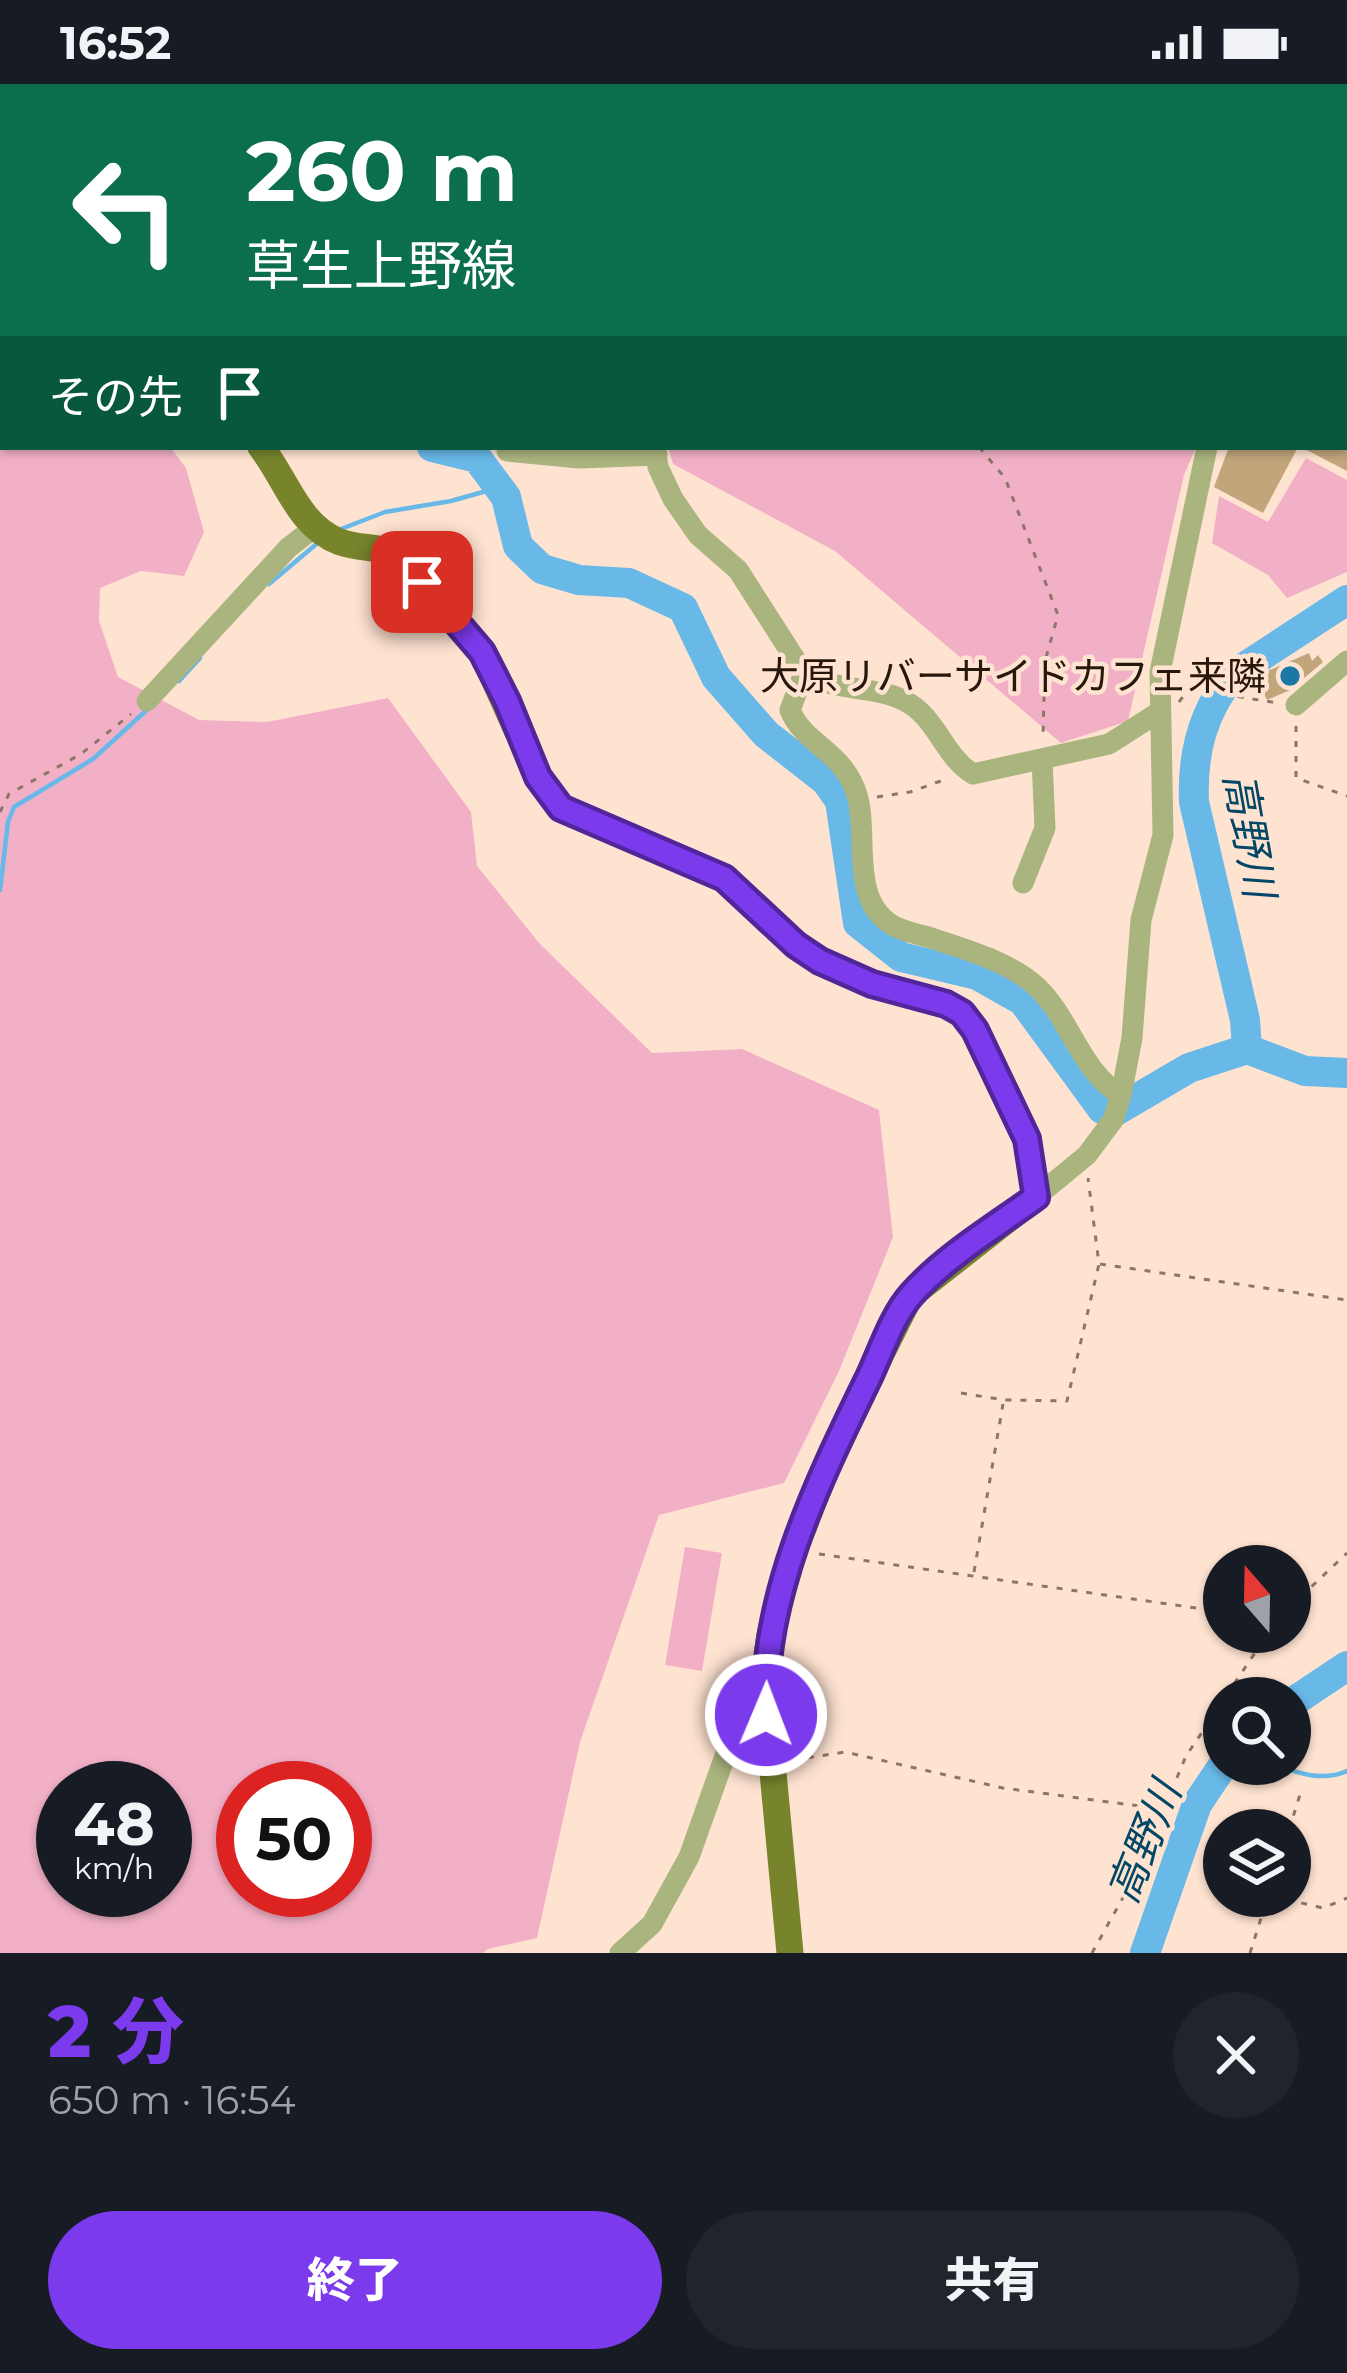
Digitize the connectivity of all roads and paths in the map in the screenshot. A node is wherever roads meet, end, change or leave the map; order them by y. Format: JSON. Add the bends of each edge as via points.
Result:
{"nodes":[{"id":1,"x":263,"y":450,"type":"edge"},
{"id":2,"x":982,"y":450,"type":"edge"},
{"id":3,"x":1206,"y":450,"type":"edge"},
{"id":4,"x":656,"y":451,"type":"edge"},
{"id":5,"x":507,"y":452,"type":"dead end"},
{"id":6,"x":315,"y":526,"type":"junction"},
{"id":7,"x":1347,"y":661,"type":"edge"},
{"id":8,"x":804,"y":673,"type":"junction"},
{"id":9,"x":147,"y":701,"type":"joint"},
{"id":10,"x":1296,"y":705,"type":"junction"},
{"id":11,"x":1159,"y":712,"type":"junction"},
{"id":12,"x":1042,"y":759,"type":"junction"},
{"id":13,"x":968,"y":770,"type":"junction"},
{"id":14,"x":1347,"y":796,"type":"edge"},
{"id":15,"x":859,"y":799,"type":"junction"},
{"id":16,"x":0,"y":812,"type":"edge"},
{"id":17,"x":1023,"y":883,"type":"dead end"},
{"id":18,"x":1121,"y":1095,"type":"junction"},
{"id":19,"x":1087,"y":1155,"type":"junction"},
{"id":20,"x":1036,"y":1197,"type":"junction"},
{"id":21,"x":1099,"y":1264,"type":"junction"},
{"id":22,"x":1347,"y":1300,"type":"edge"},
{"id":23,"x":961,"y":1394,"type":"dead end"},
{"id":24,"x":1004,"y":1400,"type":"junction"},
{"id":25,"x":794,"y":1551,"type":"junction"},
{"id":26,"x":1347,"y":1553,"type":"edge"},
{"id":27,"x":974,"y":1574,"type":"junction"},
{"id":28,"x":1311,"y":1587,"type":"edge"},
{"id":29,"x":1203,"y":1609,"type":"edge"},
{"id":30,"x":766,"y":1715,"type":"junction"},
{"id":31,"x":1203,"y":1731,"type":"edge"},
{"id":32,"x":770,"y":1748,"type":"junction"},
{"id":33,"x":1302,"y":1788,"type":"dead end"},
{"id":34,"x":1162,"y":1809,"type":"junction"},
{"id":35,"x":1295,"y":1809,"type":"edge"},
{"id":36,"x":1347,"y":1898,"type":"edge"},
{"id":37,"x":1311,"y":1905,"type":"edge"},
{"id":38,"x":1263,"y":1917,"type":"edge"},
{"id":39,"x":620,"y":1953,"type":"edge"},
{"id":40,"x":790,"y":1953,"type":"edge"},
{"id":41,"x":1092,"y":1953,"type":"edge"},
{"id":42,"x":1250,"y":1953,"type":"edge"}],
"edges":[{"from":1,"to":6,"type":"main road"},
{"from":2,"to":12,"type":"path","via":[[1005,478],[1058,615],[1046,661]]},
{"from":3,"to":11,"type":"street","via":[[1160,672]]},
{"from":4,"to":5,"type":"street","via":[[579,458]]},
{"from":4,"to":8,"type":"street","via":[[673,500],[738,570]]},
{"from":6,"to":9,"type":"street"},
{"from":6,"to":20,"type":"main road","via":[[339,542],[385,549],[406,562],[482,652],[538,777],[561,808],[724,878],[820,961],[962,1013],[1027,1139]]},
{"from":7,"to":10,"type":"street"},
{"from":8,"to":13,"type":"street","via":[[906,701],[930,718]]},
{"from":8,"to":15,"type":"street","via":[[790,710],[797,727],[848,772]]},
{"from":9,"to":16,"type":"path","via":[[81,754],[9,794]]},
{"from":10,"to":11,"type":"path","via":[[1234,696],[1196,679],[1176,707]]},
{"from":10,"to":14,"type":"path","via":[[1296,778]]},
{"from":11,"to":12,"type":"street","via":[[1108,745]]},
{"from":11,"to":18,"type":"street","via":[[1163,835],[1141,920]]},
{"from":12,"to":13,"type":"street"},
{"from":12,"to":17,"type":"street","via":[[1045,828]]},
{"from":13,"to":15,"type":"path","via":[[910,792]]},
{"from":15,"to":18,"type":"street","via":[[863,874],[890,925],[1027,977],[1054,1003],[1106,1086]]},
{"from":18,"to":19,"type":"street"},
{"from":19,"to":20,"type":"street"},
{"from":19,"to":21,"type":"path"},
{"from":20,"to":25,"type":"main road","via":[[910,1296],[835,1446]]},
{"from":21,"to":22,"type":"path"},
{"from":21,"to":24,"type":"path","via":[[1067,1401]]},
{"from":23,"to":24,"type":"path"},
{"from":24,"to":27,"type":"path"},
{"from":25,"to":27,"type":"path"},
{"from":25,"to":30,"type":"main road","via":[[770,1635]]},
{"from":26,"to":28,"type":"path"},
{"from":27,"to":29,"type":"path"},
{"from":30,"to":32,"type":"main road"},
{"from":30,"to":39,"type":"street","via":[[730,1742],[688,1857],[652,1924]]},
{"from":31,"to":34,"type":"path"},
{"from":32,"to":34,"type":"path","via":[[794,1760],[845,1752],[1003,1788]]},
{"from":32,"to":40,"type":"main road"},
{"from":33,"to":35,"type":"path"},
{"from":34,"to":41,"type":"path"},
{"from":36,"to":37,"type":"path"},
{"from":38,"to":42,"type":"path"}]}
